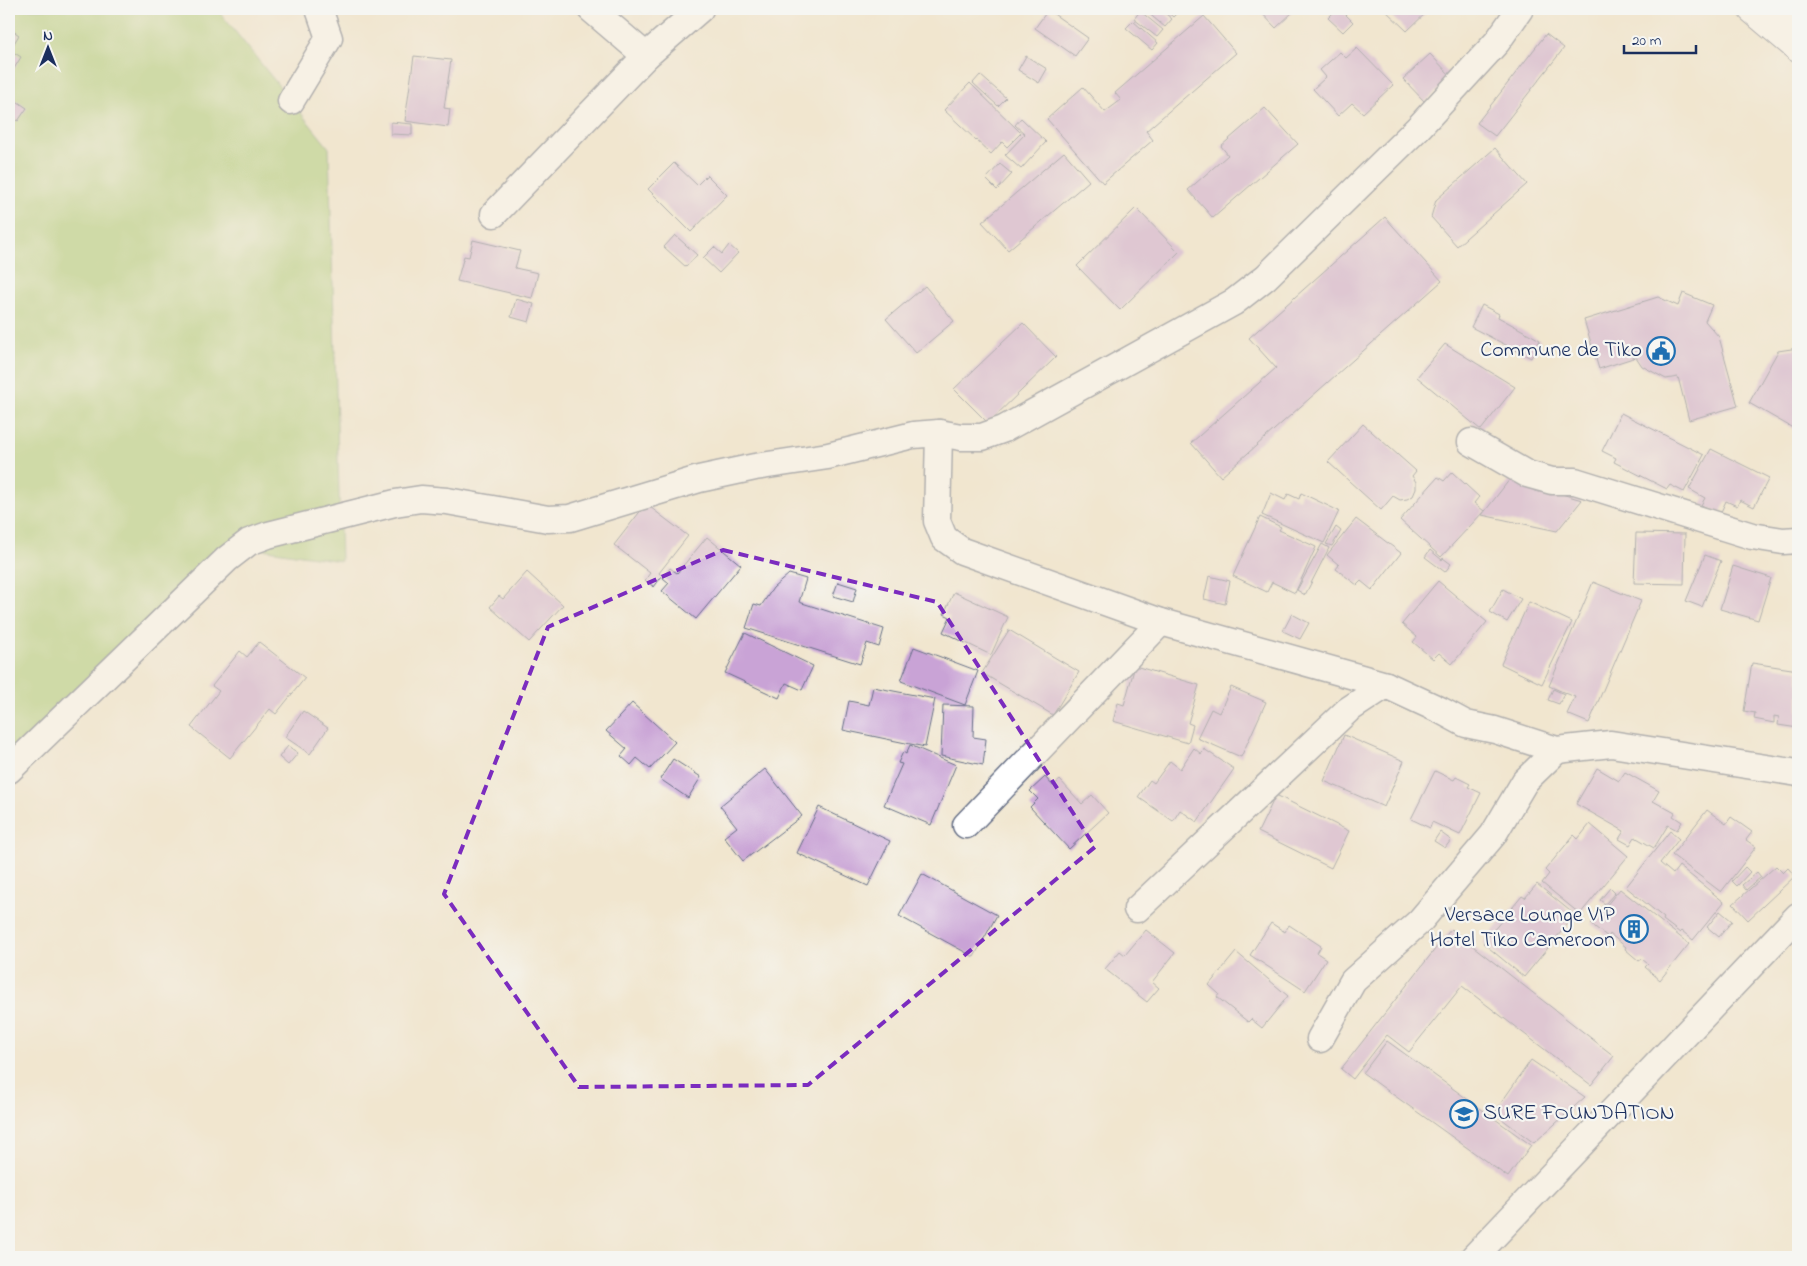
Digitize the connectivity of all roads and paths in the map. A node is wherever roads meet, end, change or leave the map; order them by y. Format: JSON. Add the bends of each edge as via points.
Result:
{"nodes":[{"id":1,"x":318,"y":9,"type":"edge"},
{"id":2,"x":591,"y":9,"type":"edge"},
{"id":3,"x":700,"y":9,"type":"edge"},
{"id":4,"x":1520,"y":9,"type":"edge"},
{"id":5,"x":1754,"y":9,"type":"edge"},
{"id":6,"x":1798,"y":18,"type":"edge"},
{"id":7,"x":1798,"y":48,"type":"edge"},
{"id":8,"x":646,"y":56,"type":"junction"},
{"id":9,"x":291,"y":101,"type":"dead end"},
{"id":10,"x":494,"y":214,"type":"dead end"},
{"id":11,"x":939,"y":433,"type":"junction"},
{"id":12,"x":1470,"y":442,"type":"dead end"},
{"id":13,"x":1798,"y":540,"type":"edge"},
{"id":14,"x":1161,"y":622,"type":"junction"},
{"id":15,"x":1386,"y":685,"type":"junction"},
{"id":16,"x":1556,"y":750,"type":"junction"},
{"id":17,"x":9,"y":770,"type":"edge"},
{"id":18,"x":1798,"y":773,"type":"edge"},
{"id":19,"x":966,"y":825,"type":"dead end"},
{"id":20,"x":1137,"y":909,"type":"dead end"},
{"id":21,"x":1798,"y":916,"type":"edge"},
{"id":22,"x":1320,"y":1038,"type":"dead end"},
{"id":23,"x":1474,"y":1257,"type":"edge"}],
"edges":[{"from":1,"to":9,"type":"street","via":[[329,38]]},
{"from":2,"to":8,"type":"street"},
{"from":3,"to":8,"type":"street"},
{"from":4,"to":11,"type":"street","via":[[1497,42],[1420,126],[1266,277],[1234,302],[1004,429],[982,436],[960,437]]},
{"from":5,"to":6,"type":"highway"},
{"from":5,"to":7,"type":"highway"},
{"from":8,"to":10,"type":"street"},
{"from":11,"to":14,"type":"street","via":[[937,521],[944,538],[962,551]]},
{"from":11,"to":17,"type":"street","via":[[913,435],[828,456],[699,479],[570,518],[548,519],[421,499],[268,535],[249,542],[227,559]]},
{"from":12,"to":13,"type":"street","via":[[1527,474],[1552,481],[1575,481],[1752,536]]},
{"from":14,"to":15,"type":"street"},
{"from":14,"to":19,"type":"street"},
{"from":15,"to":16,"type":"street","via":[[1466,724]]},
{"from":15,"to":20,"type":"street","via":[[1348,710]]},
{"from":16,"to":18,"type":"street","via":[[1611,744]]},
{"from":16,"to":22,"type":"street","via":[[1525,781],[1493,835],[1420,920],[1353,981]]},
{"from":21,"to":23,"type":"street"}]}
